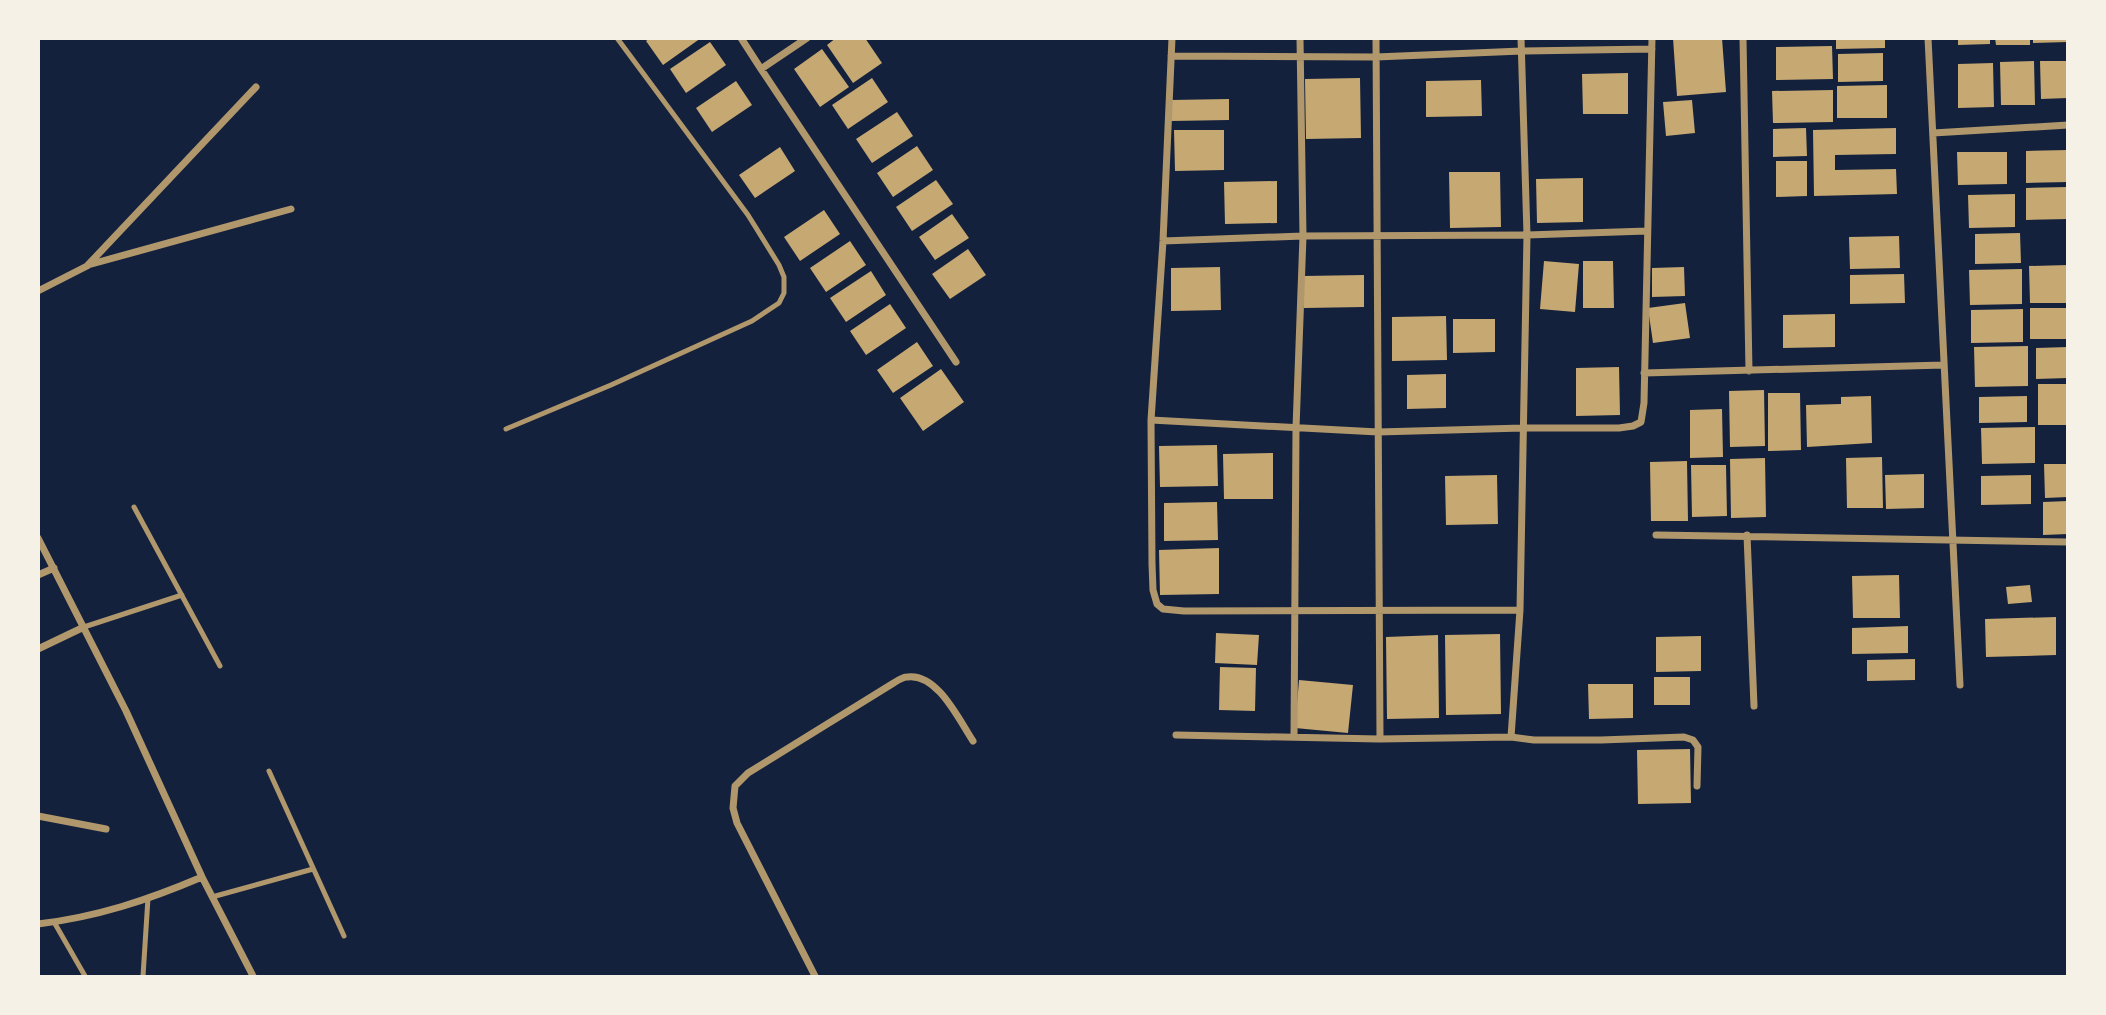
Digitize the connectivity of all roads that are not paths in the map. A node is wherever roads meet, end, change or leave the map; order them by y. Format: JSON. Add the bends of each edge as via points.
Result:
{"nodes":[{"id":1,"x":617,"y":38,"type":"edge"},
{"id":2,"x":741,"y":38,"type":"edge"},
{"id":3,"x":807,"y":38,"type":"edge"},
{"id":4,"x":1172,"y":38,"type":"edge"},
{"id":5,"x":1300,"y":38,"type":"edge"},
{"id":6,"x":1376,"y":38,"type":"edge"},
{"id":7,"x":1521,"y":38,"type":"edge"},
{"id":8,"x":1652,"y":38,"type":"edge"},
{"id":9,"x":1743,"y":38,"type":"edge"},
{"id":10,"x":1928,"y":38,"type":"edge"},
{"id":11,"x":1653,"y":49,"type":"junction"},
{"id":12,"x":1522,"y":51,"type":"junction"},
{"id":13,"x":1171,"y":56,"type":"junction"},
{"id":14,"x":1301,"y":57,"type":"junction"},
{"id":15,"x":1376,"y":57,"type":"junction"},
{"id":16,"x":761,"y":69,"type":"junction"},
{"id":17,"x":256,"y":87,"type":"dead end"},
{"id":18,"x":2067,"y":125,"type":"edge"},
{"id":19,"x":1933,"y":133,"type":"junction"},
{"id":20,"x":291,"y":209,"type":"dead end"},
{"id":21,"x":1647,"y":231,"type":"junction"},
{"id":22,"x":1527,"y":235,"type":"junction"},
{"id":23,"x":1303,"y":236,"type":"junction"},
{"id":24,"x":1377,"y":237,"type":"junction"},
{"id":25,"x":1163,"y":242,"type":"junction"},
{"id":26,"x":88,"y":265,"type":"junction"},
{"id":27,"x":38,"y":292,"type":"edge"},
{"id":28,"x":956,"y":362,"type":"dead end"},
{"id":29,"x":1944,"y":365,"type":"junction"},
{"id":30,"x":1749,"y":371,"type":"junction"},
{"id":31,"x":1644,"y":373,"type":"junction"},
{"id":32,"x":1151,"y":420,"type":"junction"},
{"id":33,"x":1296,"y":428,"type":"junction"},
{"id":34,"x":1523,"y":428,"type":"junction"},
{"id":35,"x":506,"y":429,"type":"dead end"},
{"id":36,"x":1378,"y":432,"type":"junction"},
{"id":37,"x":134,"y":507,"type":"dead end"},
{"id":38,"x":1656,"y":535,"type":"dead end"},
{"id":39,"x":1747,"y":535,"type":"junction"},
{"id":40,"x":38,"y":538,"type":"edge"},
{"id":41,"x":1953,"y":539,"type":"junction"},
{"id":42,"x":2067,"y":542,"type":"edge"},
{"id":43,"x":54,"y":568,"type":"junction"},
{"id":44,"x":38,"y":575,"type":"edge"},
{"id":45,"x":182,"y":595,"type":"junction"},
{"id":46,"x":1379,"y":609,"type":"junction"},
{"id":47,"x":1520,"y":610,"type":"junction"},
{"id":48,"x":1294,"y":612,"type":"junction"},
{"id":49,"x":84,"y":627,"type":"junction"},
{"id":50,"x":38,"y":649,"type":"edge"},
{"id":51,"x":220,"y":666,"type":"dead end"},
{"id":52,"x":1960,"y":685,"type":"dead end"},
{"id":53,"x":1754,"y":706,"type":"dead end"},
{"id":54,"x":1176,"y":735,"type":"dead end"},
{"id":55,"x":1294,"y":737,"type":"junction"},
{"id":56,"x":1511,"y":737,"type":"junction"},
{"id":57,"x":1380,"y":738,"type":"junction"},
{"id":58,"x":974,"y":741,"type":"dead end"},
{"id":59,"x":269,"y":771,"type":"dead end"},
{"id":60,"x":1697,"y":786,"type":"dead end"},
{"id":61,"x":38,"y":816,"type":"edge"},
{"id":62,"x":107,"y":829,"type":"dead end"},
{"id":63,"x":313,"y":869,"type":"junction"},
{"id":64,"x":202,"y":877,"type":"junction"},
{"id":65,"x":212,"y":897,"type":"junction"},
{"id":66,"x":148,"y":898,"type":"junction"},
{"id":67,"x":54,"y":922,"type":"junction"},
{"id":68,"x":38,"y":924,"type":"edge"},
{"id":69,"x":344,"y":936,"type":"dead end"},
{"id":70,"x":85,"y":976,"type":"edge"},
{"id":71,"x":143,"y":976,"type":"edge"},
{"id":72,"x":253,"y":976,"type":"edge"},
{"id":73,"x":815,"y":976,"type":"edge"}],
"edges":[{"from":1,"to":35,"type":"lane","via":[[748,215],[779,265],[784,293],[779,303],[752,321]]},
{"from":2,"to":16,"type":"street"},
{"from":3,"to":16,"type":"street"},
{"from":4,"to":13,"type":"street"},
{"from":5,"to":14,"type":"street"},
{"from":6,"to":15,"type":"street"},
{"from":7,"to":12,"type":"street"},
{"from":8,"to":11,"type":"street"},
{"from":9,"to":30,"type":"street"},
{"from":10,"to":19,"type":"street"},
{"from":11,"to":12,"type":"street"},
{"from":11,"to":21,"type":"street"},
{"from":12,"to":15,"type":"street"},
{"from":12,"to":22,"type":"street"},
{"from":13,"to":14,"type":"street"},
{"from":13,"to":25,"type":"street"},
{"from":14,"to":15,"type":"street"},
{"from":14,"to":23,"type":"street"},
{"from":15,"to":24,"type":"street"},
{"from":16,"to":28,"type":"street"},
{"from":17,"to":26,"type":"street"},
{"from":18,"to":19,"type":"street"},
{"from":19,"to":29,"type":"street"},
{"from":20,"to":26,"type":"street"},
{"from":21,"to":22,"type":"street"},
{"from":21,"to":31,"type":"street"},
{"from":22,"to":24,"type":"street"},
{"from":22,"to":34,"type":"street"},
{"from":23,"to":24,"type":"street"},
{"from":23,"to":25,"type":"street"},
{"from":23,"to":33,"type":"street"},
{"from":24,"to":36,"type":"street"},
{"from":25,"to":32,"type":"street"},
{"from":26,"to":27,"type":"street"},
{"from":29,"to":30,"type":"street"},
{"from":29,"to":41,"type":"street"},
{"from":30,"to":31,"type":"street"},
{"from":31,"to":34,"type":"street","via":[[1644,415],[1633,426]]},
{"from":32,"to":33,"type":"street"},
{"from":32,"to":48,"type":"street","via":[[1152,577],[1157,604],[1184,611]]},
{"from":33,"to":36,"type":"street"},
{"from":33,"to":48,"type":"street"},
{"from":34,"to":36,"type":"street"},
{"from":34,"to":47,"type":"street"},
{"from":36,"to":46,"type":"street"},
{"from":37,"to":45,"type":"lane"},
{"from":38,"to":39,"type":"street"},
{"from":39,"to":41,"type":"street"},
{"from":39,"to":53,"type":"street"},
{"from":40,"to":43,"type":"street"},
{"from":41,"to":42,"type":"street"},
{"from":41,"to":52,"type":"street"},
{"from":43,"to":44,"type":"street"},
{"from":43,"to":49,"type":"street"},
{"from":45,"to":49,"type":"lane"},
{"from":45,"to":51,"type":"lane"},
{"from":46,"to":47,"type":"street"},
{"from":46,"to":48,"type":"street"},
{"from":46,"to":57,"type":"street"},
{"from":47,"to":56,"type":"street"},
{"from":48,"to":55,"type":"street"},
{"from":49,"to":50,"type":"street"},
{"from":49,"to":64,"type":"street"},
{"from":54,"to":55,"type":"street"},
{"from":55,"to":57,"type":"street"},
{"from":56,"to":57,"type":"street"},
{"from":56,"to":60,"type":"street","via":[[1684,737],[1698,747]]},
{"from":58,"to":73,"type":"street","via":[[939,690],[929,681],[909,676],[748,773],[735,786],[737,823]]},
{"from":59,"to":63,"type":"lane"},
{"from":61,"to":62,"type":"street"},
{"from":63,"to":65,"type":"lane"},
{"from":63,"to":69,"type":"lane"},
{"from":64,"to":65,"type":"street"},
{"from":64,"to":66,"type":"street"},
{"from":65,"to":72,"type":"street"},
{"from":66,"to":67,"type":"street"},
{"from":66,"to":71,"type":"lane"},
{"from":67,"to":68,"type":"street"},
{"from":67,"to":70,"type":"lane"}]}
